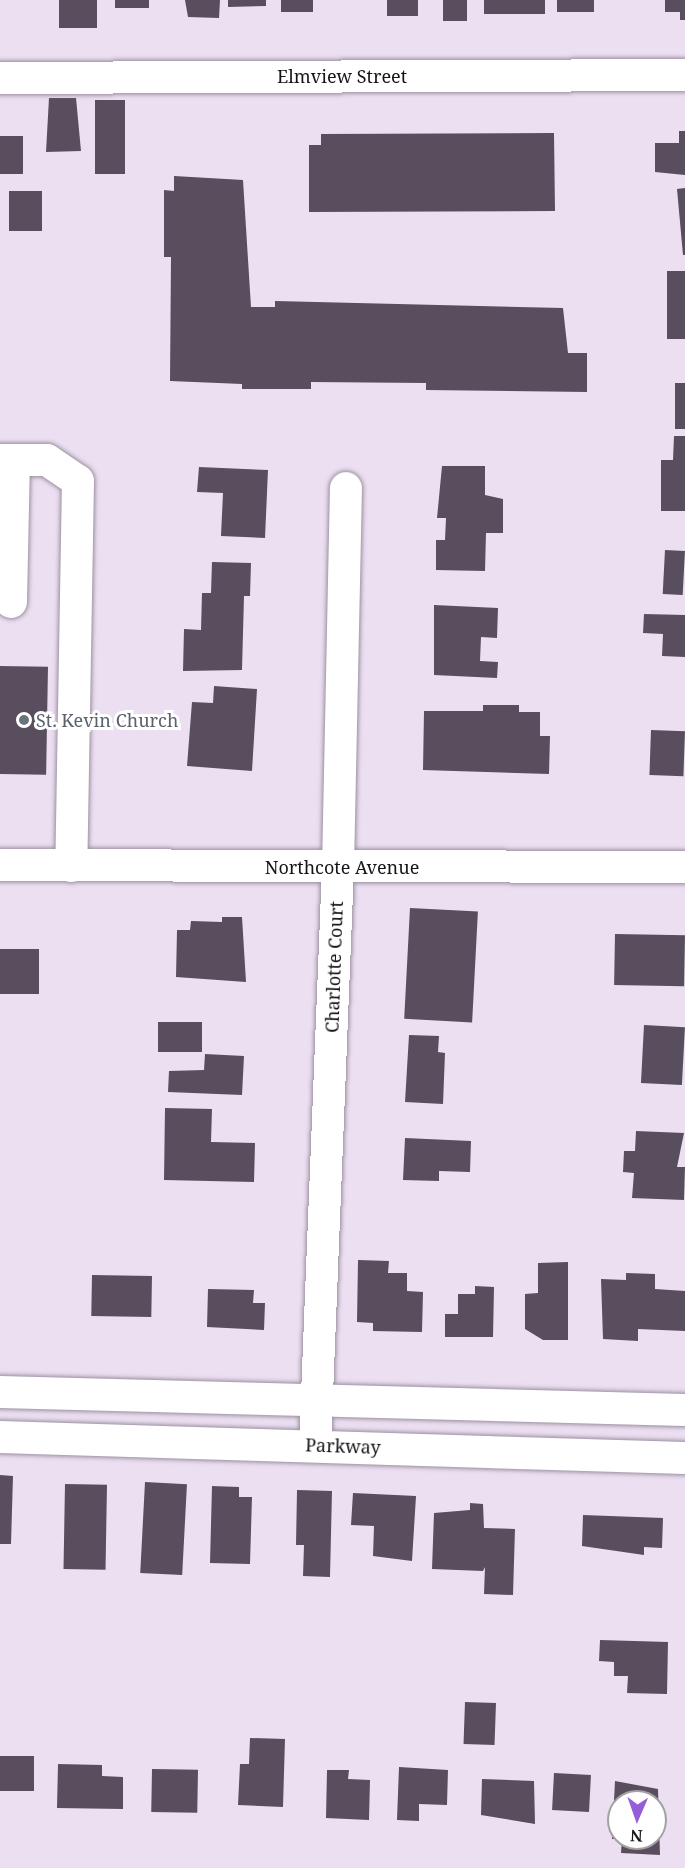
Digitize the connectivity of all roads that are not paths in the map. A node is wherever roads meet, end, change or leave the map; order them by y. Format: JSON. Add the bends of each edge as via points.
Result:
{"nodes":[{"id":1,"x":685,"y":75,"type":"edge"},
{"id":2,"x":0,"y":78,"type":"edge"},
{"id":3,"x":7,"y":460,"type":"edge"},
{"id":4,"x":346,"y":488,"type":"dead end"},
{"id":5,"x":11,"y":602,"type":"dead end"},
{"id":6,"x":0,"y":865,"type":"edge"},
{"id":7,"x":71,"y":866,"type":"junction"},
{"id":8,"x":685,"y":867,"type":"edge"},
{"id":9,"x":338,"y":868,"type":"junction"},
{"id":10,"x":0,"y":1392,"type":"edge"},
{"id":11,"x":317,"y":1397,"type":"junction"},
{"id":12,"x":685,"y":1410,"type":"edge"},
{"id":13,"x":0,"y":1437,"type":"edge"},
{"id":14,"x":315,"y":1445,"type":"junction"},
{"id":15,"x":685,"y":1458,"type":"edge"}],
"edges":[{"from":1,"to":2,"type":"street","name":"Elmview Street"},
{"from":3,"to":5,"type":"street"},
{"from":3,"to":7,"type":"street","via":[[47,460],[78,481]]},
{"from":4,"to":9,"type":"street","name":"Charlotte Court"},
{"from":6,"to":7,"type":"street","name":"Northcote Avenue"},
{"from":7,"to":9,"type":"street","name":"Northcote Avenue"},
{"from":8,"to":9,"type":"street","name":"Northcote Avenue"},
{"from":9,"to":11,"type":"street","name":"Charlotte Court"},
{"from":10,"to":11,"type":"street"},
{"from":11,"to":12,"type":"street"},
{"from":11,"to":14,"type":"street","name":"Charlotte Court"},
{"from":13,"to":14,"type":"street","name":"Parkway"},
{"from":14,"to":15,"type":"street","name":"Parkway"}]}
